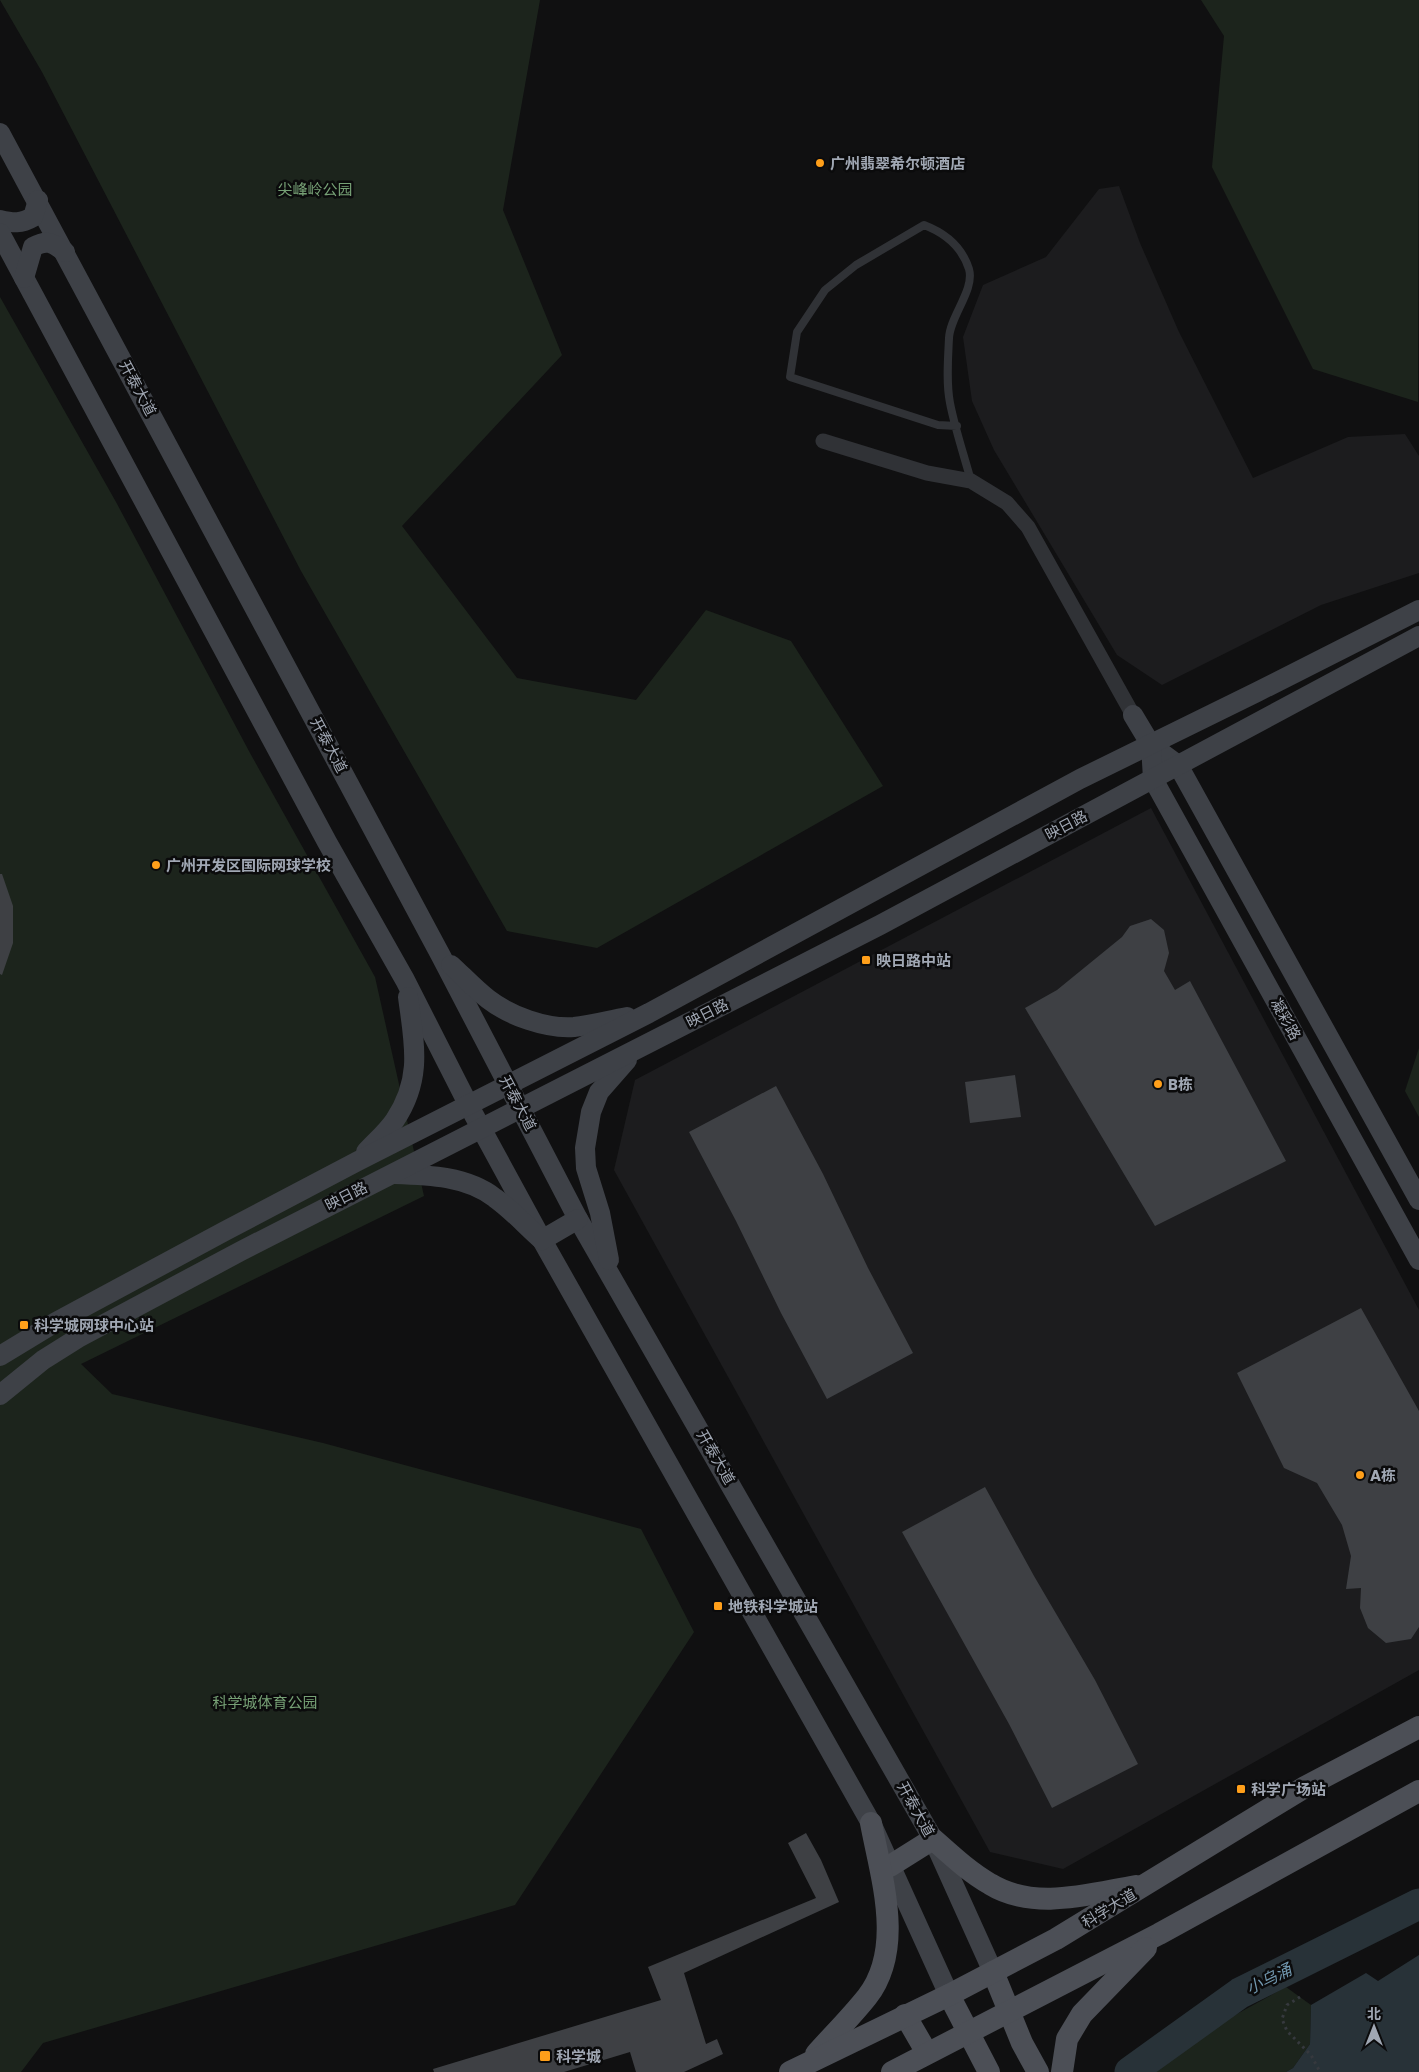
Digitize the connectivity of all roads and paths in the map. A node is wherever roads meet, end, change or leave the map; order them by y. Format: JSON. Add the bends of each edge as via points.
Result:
{"nodes":[{"id":1,"x":0,"y":133,"type":"edge"},
{"id":2,"x":38,"y":200,"type":"junction"},
{"id":3,"x":0,"y":220,"type":"edge"},
{"id":4,"x":0,"y":233,"type":"edge"},
{"id":5,"x":65,"y":252,"type":"junction"},
{"id":6,"x":24,"y":278,"type":"junction"},
{"id":7,"x":957,"y":426,"type":"junction"},
{"id":8,"x":823,"y":441,"type":"dead end"},
{"id":9,"x":971,"y":481,"type":"junction"},
{"id":10,"x":1419,"y":610,"type":"edge"},
{"id":11,"x":1419,"y":636,"type":"edge"},
{"id":12,"x":1134,"y":715,"type":"joint"},
{"id":13,"x":1151,"y":745,"type":"junction"},
{"id":14,"x":1178,"y":765,"type":"junction"},
{"id":15,"x":1153,"y":778,"type":"junction"},
{"id":16,"x":441,"y":956,"type":"junction"},
{"id":17,"x":405,"y":980,"type":"junction"},
{"id":18,"x":648,"y":1013,"type":"junction"},
{"id":19,"x":650,"y":1042,"type":"junction"},
{"id":20,"x":508,"y":1085,"type":"junction"},
{"id":21,"x":469,"y":1106,"type":"junction"},
{"id":22,"x":521,"y":1109,"type":"junction"},
{"id":23,"x":482,"y":1129,"type":"junction"},
{"id":24,"x":358,"y":1161,"type":"junction"},
{"id":25,"x":390,"y":1174,"type":"junction"},
{"id":26,"x":1419,"y":1200,"type":"edge"},
{"id":27,"x":578,"y":1219,"type":"junction"},
{"id":28,"x":542,"y":1240,"type":"junction"},
{"id":29,"x":1419,"y":1260,"type":"edge"},
{"id":30,"x":612,"y":1275,"type":"junction"},
{"id":31,"x":0,"y":1356,"type":"edge"},
{"id":32,"x":0,"y":1395,"type":"edge"},
{"id":33,"x":1419,"y":1728,"type":"edge"},
{"id":34,"x":1419,"y":1791,"type":"edge"},
{"id":35,"x":870,"y":1823,"type":"junction"},
{"id":36,"x":933,"y":1839,"type":"junction"},
{"id":37,"x":890,"y":1866,"type":"junction"},
{"id":38,"x":1147,"y":1884,"type":"junction"},
{"id":39,"x":1159,"y":1934,"type":"junction"},
{"id":40,"x":993,"y":1972,"type":"junction"},
{"id":41,"x":949,"y":1995,"type":"junction"},
{"id":42,"x":1300,"y":1997,"type":"dead end"},
{"id":43,"x":1010,"y":2012,"type":"junction"},
{"id":44,"x":905,"y":2015,"type":"junction"},
{"id":45,"x":969,"y":2033,"type":"junction"},
{"id":46,"x":927,"y":2053,"type":"junction"},
{"id":47,"x":798,"y":2068,"type":"edge"},
{"id":48,"x":892,"y":2072,"type":"edge"},
{"id":49,"x":989,"y":2072,"type":"edge"},
{"id":50,"x":1038,"y":2072,"type":"edge"},
{"id":51,"x":1062,"y":2072,"type":"edge"},
{"id":52,"x":1320,"y":2072,"type":"edge"}],
"edges":[{"from":1,"to":2,"type":"street","name":"开泰大道"},
{"from":2,"to":3,"type":"street","via":[[33,217],[23,223]]},
{"from":2,"to":5,"type":"street","name":"开泰大道"},
{"from":4,"to":6,"type":"street"},
{"from":5,"to":6,"type":"street","via":[[51,242],[33,247]]},
{"from":5,"to":16,"type":"street","name":"开泰大道"},
{"from":6,"to":17,"type":"street","via":[[327,842]]},
{"from":7,"to":7,"type":"lane","via":[[950,402],[949,335],[970,282],[969,269],[954,242],[940,231],[924,225],[856,265],[825,290],[796,332],[790,377],[938,425]]},
{"from":7,"to":9,"type":"lane"},
{"from":8,"to":9,"type":"street","via":[[928,474]]},
{"from":9,"to":12,"type":"street","via":[[1007,503],[1028,527]]},
{"from":10,"to":13,"type":"street","name":"映日路"},
{"from":11,"to":14,"type":"street","name":"映日路"},
{"from":12,"to":13,"type":"street"},
{"from":13,"to":14,"type":"street"},
{"from":13,"to":15,"type":"street"},
{"from":13,"to":18,"type":"street","name":"映日路","via":[[1080,779]]},
{"from":14,"to":15,"type":"street","name":"映日路"},
{"from":14,"to":26,"type":"street","name":"凝彩路"},
{"from":15,"to":19,"type":"street","name":"映日路","via":[[927,900]]},
{"from":15,"to":29,"type":"street","name":"凝彩路"},
{"from":16,"to":18,"type":"street","via":[[488,1000],[541,1023],[575,1027]]},
{"from":16,"to":20,"type":"street","name":"开泰大道"},
{"from":17,"to":21,"type":"street"},
{"from":17,"to":24,"type":"street","via":[[416,1063],[410,1090],[395,1120]]},
{"from":18,"to":20,"type":"street","name":"映日路"},
{"from":19,"to":22,"type":"street","name":"映日路"},
{"from":19,"to":30,"type":"street","via":[[630,1058],[599,1092],[591,1112],[584,1148]]},
{"from":20,"to":21,"type":"street","name":"映日路"},
{"from":20,"to":22,"type":"street","name":"开泰大道"},
{"from":21,"to":23,"type":"street"},
{"from":21,"to":24,"type":"street","name":"映日路"},
{"from":22,"to":23,"type":"street","name":"映日路"},
{"from":22,"to":27,"type":"street","name":"开泰大道"},
{"from":23,"to":25,"type":"street","name":"映日路"},
{"from":23,"to":28,"type":"street"},
{"from":24,"to":31,"type":"street","name":"映日路","via":[[56,1322]]},
{"from":25,"to":28,"type":"street","via":[[431,1175],[475,1187],[494,1197]]},
{"from":25,"to":32,"type":"street","name":"映日路","via":[[78,1338],[43,1360]]},
{"from":27,"to":28,"type":"street"},
{"from":27,"to":30,"type":"street","name":"开泰大道"},
{"from":28,"to":35,"type":"street"},
{"from":30,"to":36,"type":"street","name":"开泰大道"},
{"from":33,"to":38,"type":"main road","name":"科学大道","via":[[1304,1787]]},
{"from":34,"to":39,"type":"main road"},
{"from":35,"to":37,"type":"street"},
{"from":35,"to":47,"type":"main road","via":[[886,1909],[888,1939],[883,1968],[868,1996]]},
{"from":36,"to":37,"type":"main road"},
{"from":36,"to":38,"type":"main road","via":[[963,1866],[990,1884],[1012,1894],[1035,1899],[1063,1898]]},
{"from":36,"to":40,"type":"street","name":"开泰大道"},
{"from":37,"to":41,"type":"street"},
{"from":38,"to":40,"type":"main road","name":"科学大道"},
{"from":39,"to":43,"type":"main road"},
{"from":39,"to":51,"type":"main road","via":[[1082,2014],[1067,2039]]},
{"from":40,"to":41,"type":"main road","name":"科学大道"},
{"from":40,"to":43,"type":"main road","name":"开泰大道"},
{"from":41,"to":44,"type":"main road","name":"科学大道"},
{"from":41,"to":45,"type":"main road"},
{"from":42,"to":52,"type":"path","via":[[1287,2005],[1282,2019],[1287,2032],[1311,2055]]},
{"from":43,"to":45,"type":"main road"},
{"from":43,"to":50,"type":"main road","name":"开泰大道"},
{"from":44,"to":46,"type":"main road"},
{"from":44,"to":47,"type":"main road","name":"科学大道"},
{"from":45,"to":46,"type":"main road"},
{"from":45,"to":49,"type":"main road"},
{"from":46,"to":48,"type":"main road"}]}
